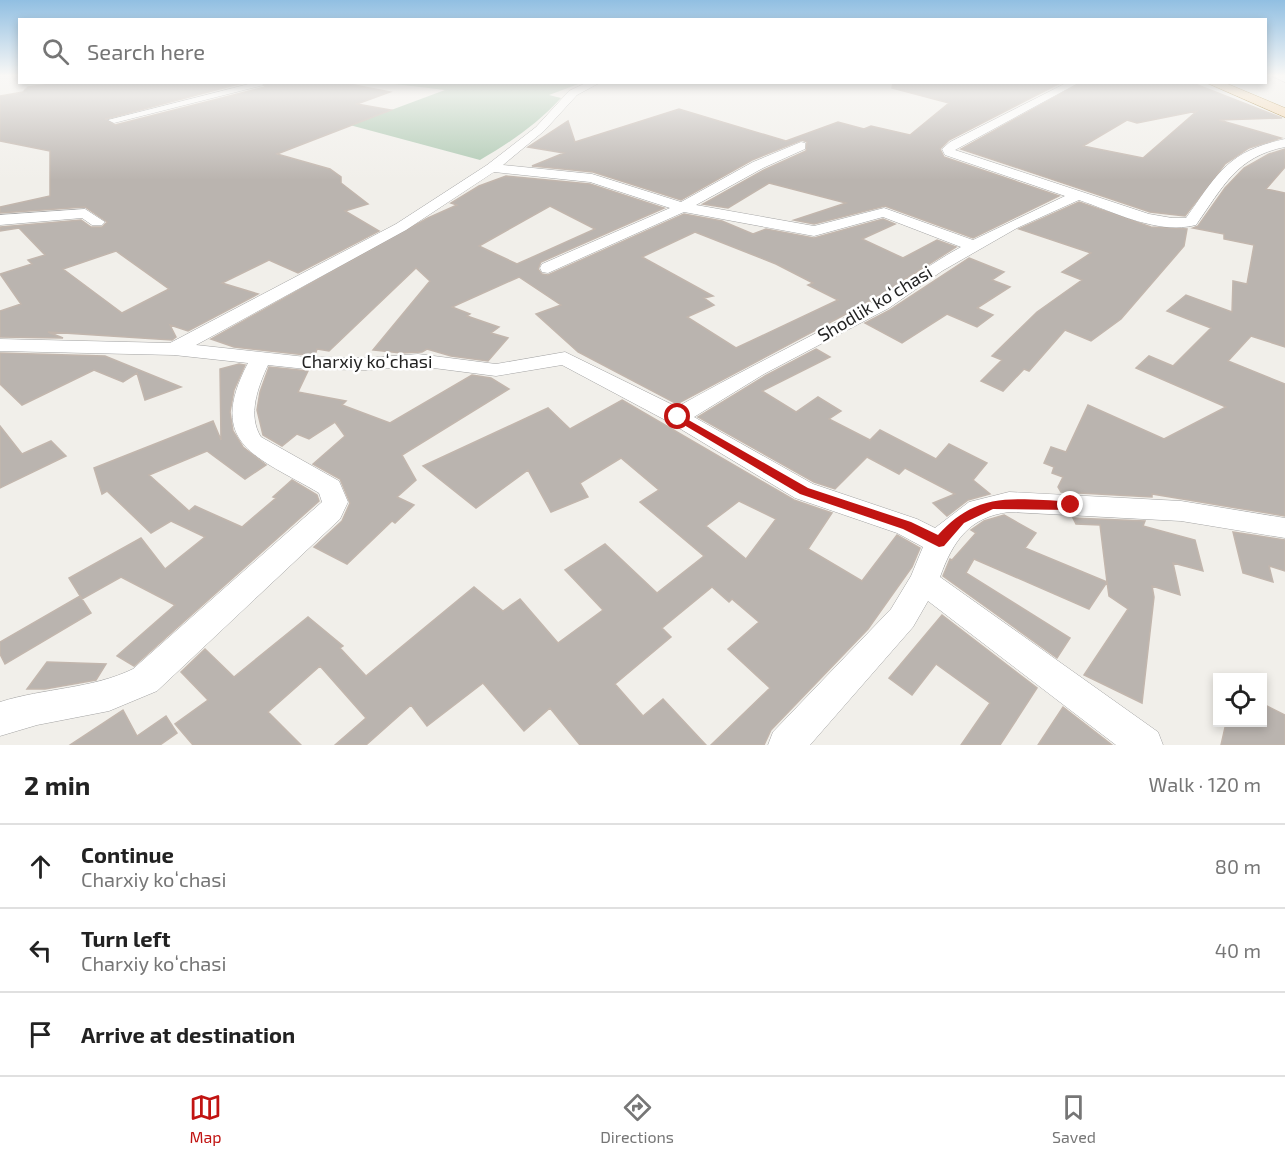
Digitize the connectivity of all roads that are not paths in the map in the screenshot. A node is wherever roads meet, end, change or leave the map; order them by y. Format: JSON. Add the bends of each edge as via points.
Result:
{"nodes":[{"id":1,"x":152,"y":111,"type":"edge"},
{"id":2,"x":557,"y":111,"type":"edge"},
{"id":3,"x":1021,"y":111,"type":"edge"},
{"id":4,"x":114,"y":120,"type":"dead end"},
{"id":5,"x":1285,"y":143,"type":"edge"},
{"id":6,"x":801,"y":146,"type":"dead end"},
{"id":7,"x":492,"y":168,"type":"junction"},
{"id":8,"x":1076,"y":196,"type":"junction"},
{"id":9,"x":682,"y":207,"type":"junction"},
{"id":10,"x":0,"y":220,"type":"edge"},
{"id":11,"x":97,"y":222,"type":"dead end"},
{"id":12,"x":976,"y":247,"type":"junction"},
{"id":13,"x":548,"y":268,"type":"dead end"},
{"id":14,"x":0,"y":345,"type":"edge"},
{"id":15,"x":174,"y":349,"type":"junction"},
{"id":16,"x":261,"y":358,"type":"junction"},
{"id":17,"x":678,"y":417,"type":"junction"},
{"id":18,"x":1285,"y":528,"type":"edge"},
{"id":19,"x":939,"y":542,"type":"junction"},
{"id":20,"x":924,"y":580,"type":"junction"},
{"id":21,"x":0,"y":718,"type":"edge"},
{"id":22,"x":786,"y":745,"type":"edge"},
{"id":23,"x":1145,"y":745,"type":"edge"}],
"edges":[{"from":1,"to":4,"type":"street"},
{"from":2,"to":7,"type":"street"},
{"from":3,"to":8,"type":"street","via":[[948,149],[955,155]]},
{"from":5,"to":8,"type":"street","via":[[1253,149],[1235,161],[1191,222],[1172,223]]},
{"from":6,"to":9,"type":"street"},
{"from":7,"to":9,"type":"street","via":[[605,181]]},
{"from":7,"to":15,"type":"street","via":[[386,236]]},
{"from":8,"to":12,"type":"street","name":"Shodlik koʻchasi","via":[[1012,225]]},
{"from":9,"to":12,"type":"street","via":[[808,231],[884,212]]},
{"from":9,"to":13,"type":"street"},
{"from":10,"to":11,"type":"street","via":[[85,213]]},
{"from":12,"to":17,"type":"street","name":"Shodlik koʻchasi","via":[[936,267],[883,304],[757,370]]},
{"from":14,"to":15,"type":"street","name":"Charxiy koʻchasi"},
{"from":15,"to":16,"type":"street","name":"Charxiy koʻchasi"},
{"from":16,"to":17,"type":"street","name":"Charxiy koʻchasi","via":[[367,364],[418,360],[496,370],[565,358]]},
{"from":16,"to":21,"type":"street","via":[[245,394],[245,434],[253,443],[330,488],[334,502],[331,512],[145,680],[114,696],[38,707]]},
{"from":17,"to":19,"type":"street","name":"Charxiy koʻchasi","via":[[804,491],[907,526]]},
{"from":18,"to":19,"type":"street","via":[[1181,511],[1009,502],[973,511]]},
{"from":19,"to":20,"type":"street"},
{"from":20,"to":22,"type":"street","via":[[902,618]]},
{"from":20,"to":23,"type":"street"}]}
